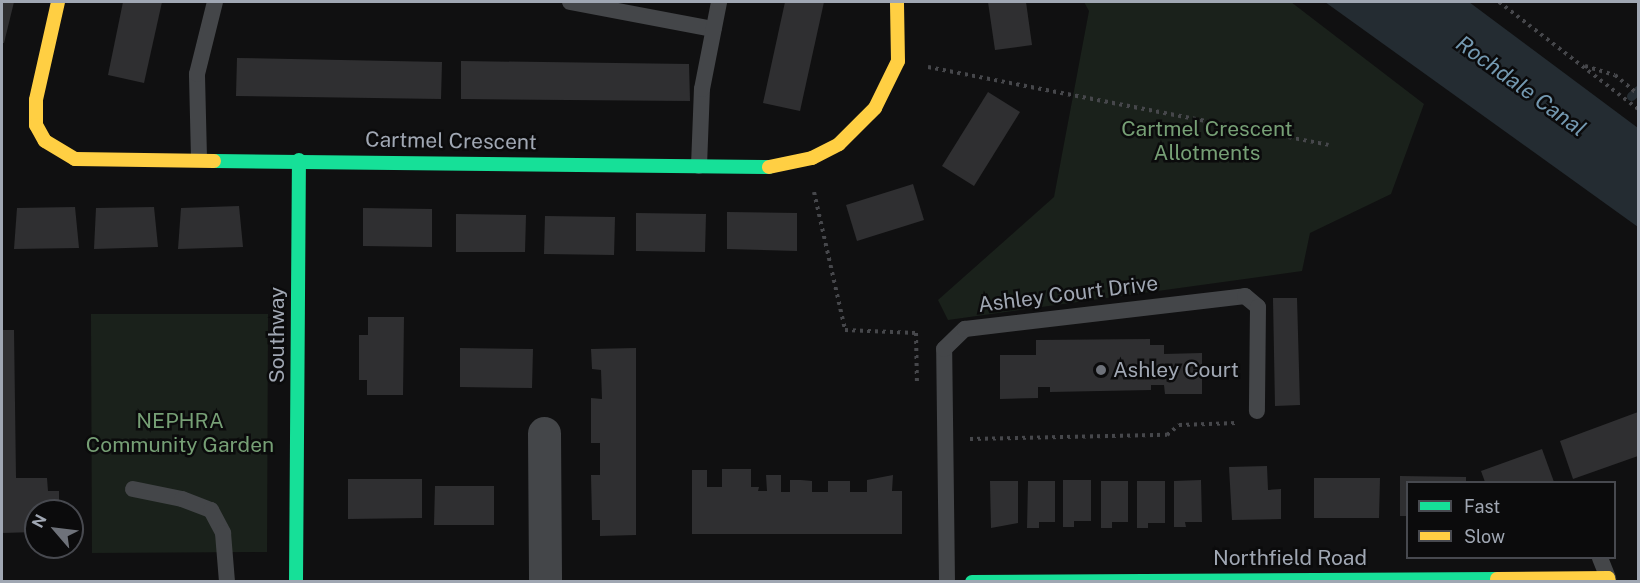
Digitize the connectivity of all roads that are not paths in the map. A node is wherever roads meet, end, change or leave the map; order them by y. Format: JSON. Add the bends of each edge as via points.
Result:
{"nodes":[{"id":1,"x":58,"y":2,"type":"edge"},
{"id":2,"x":215,"y":2,"type":"edge"},
{"id":3,"x":570,"y":2,"type":"edge"},
{"id":4,"x":719,"y":2,"type":"edge"},
{"id":5,"x":897,"y":2,"type":"edge"},
{"id":6,"x":713,"y":29,"type":"junction"},
{"id":7,"x":199,"y":158,"type":"junction"},
{"id":8,"x":299,"y":160,"type":"junction"},
{"id":9,"x":699,"y":166,"type":"junction"},
{"id":10,"x":1257,"y":411,"type":"road end"},
{"id":11,"x":544,"y":433,"type":"dead end"},
{"id":12,"x":133,"y":489,"type":"dead end"},
{"id":13,"x":1600,"y":559,"type":"edge"},
{"id":14,"x":1609,"y":580,"type":"edge"},
{"id":15,"x":227,"y":582,"type":"edge"},
{"id":16,"x":296,"y":582,"type":"edge"},
{"id":17,"x":545,"y":582,"type":"edge"},
{"id":18,"x":947,"y":582,"type":"edge"},
{"id":19,"x":972,"y":582,"type":"edge"}],
"edges":[{"from":1,"to":7,"type":"street","name":"Cartmel Crescent","via":[[36,100],[36,125],[45,141],[75,159]]},
{"from":2,"to":7,"type":"lane","via":[[197,74]]},
{"from":3,"to":6,"type":"lane"},
{"from":4,"to":6,"type":"lane"},
{"from":5,"to":9,"type":"street","name":"Cartmel Crescent","via":[[898,60],[875,108],[839,144],[812,158],[782,166]]},
{"from":6,"to":9,"type":"lane","via":[[702,89]]},
{"from":7,"to":8,"type":"street","name":"Cartmel Crescent"},
{"from":8,"to":9,"type":"street","name":"Cartmel Crescent"},
{"from":8,"to":16,"type":"street","name":"Southway"},
{"from":10,"to":18,"type":"lane","name":"Ashley Court Drive","via":[[1258,307],[1245,296],[965,329],[944,349]]},
{"from":11,"to":17,"type":"street"},
{"from":12,"to":15,"type":"lane","via":[[182,499],[211,510],[223,532]]},
{"from":13,"to":14,"type":"lane"},
{"from":14,"to":19,"type":"street","name":"Northfield Road"}]}
